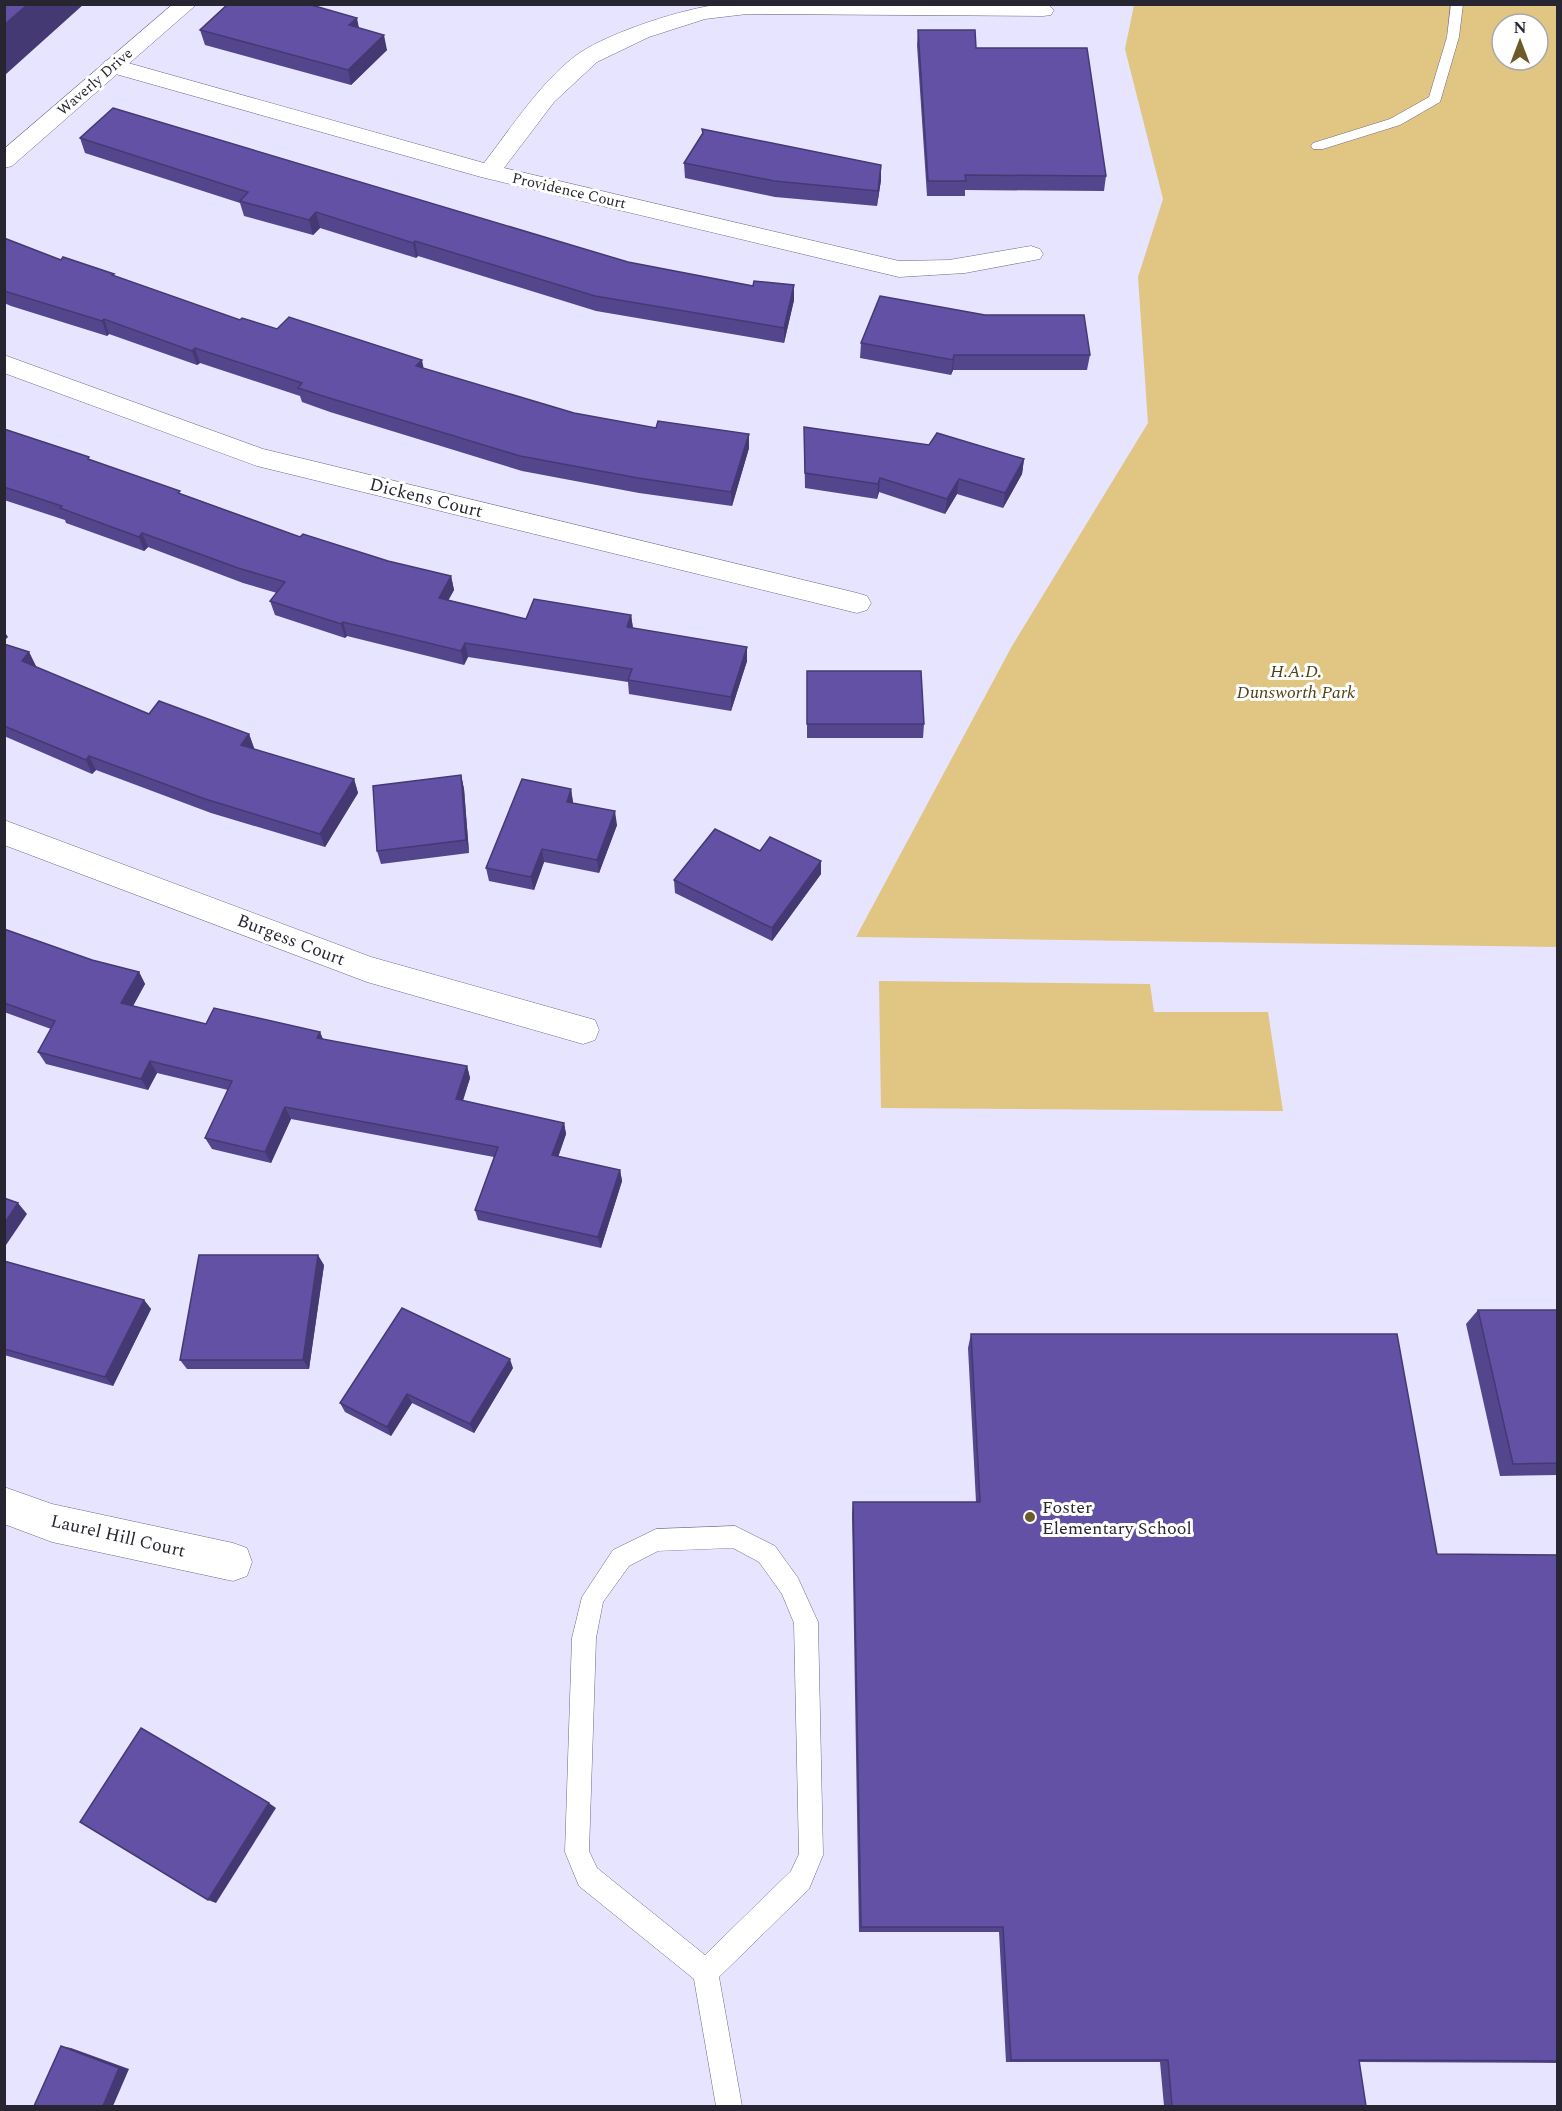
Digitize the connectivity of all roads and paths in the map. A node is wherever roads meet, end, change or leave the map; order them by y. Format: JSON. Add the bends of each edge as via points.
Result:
{"nodes":[{"id":1,"x":187,"y":4,"type":"edge"},
{"id":2,"x":1457,"y":4,"type":"edge"},
{"id":3,"x":1043,"y":10,"type":"dead end"},
{"id":4,"x":113,"y":66,"type":"junction"},
{"id":5,"x":1318,"y":146,"type":"dead end"},
{"id":6,"x":4,"y":161,"type":"edge"},
{"id":7,"x":489,"y":172,"type":"junction"},
{"id":8,"x":1031,"y":254,"type":"dead end"},
{"id":9,"x":4,"y":363,"type":"edge"},
{"id":10,"x":857,"y":603,"type":"dead end"},
{"id":11,"x":4,"y":832,"type":"edge"},
{"id":12,"x":583,"y":1030,"type":"dead end"},
{"id":13,"x":4,"y":1505,"type":"edge"},
{"id":14,"x":233,"y":1562,"type":"dead end"},
{"id":15,"x":706,"y":1972,"type":"junction"},
{"id":16,"x":729,"y":2106,"type":"edge"}],
"edges":[{"from":1,"to":4,"type":"street","name":"Waverly Drive"},
{"from":2,"to":5,"type":"lane","via":[[1453,37],[1435,99],[1395,122]]},
{"from":3,"to":7,"type":"street","via":[[747,8],[703,13],[641,32],[589,57],[546,97]]},
{"from":4,"to":6,"type":"street","name":"Waverly Drive"},
{"from":4,"to":7,"type":"street","name":"Providence Court"},
{"from":7,"to":8,"type":"street","name":"Providence Court","via":[[899,269],[969,267]]},
{"from":9,"to":10,"type":"street","name":"Dickens Court","via":[[257,457]]},
{"from":11,"to":12,"type":"street","name":"Burgess Court","via":[[367,969]]},
{"from":13,"to":14,"type":"street","name":"Laurel Hill Court","via":[[52,1523]]},
{"from":15,"to":15,"type":"lane","via":[[800,1880],[811,1855],[806,1622],[790,1586],[767,1554],[735,1537],[656,1540],[621,1558],[593,1597],[584,1638],[577,1852],[588,1876]]},
{"from":15,"to":16,"type":"lane"}]}
